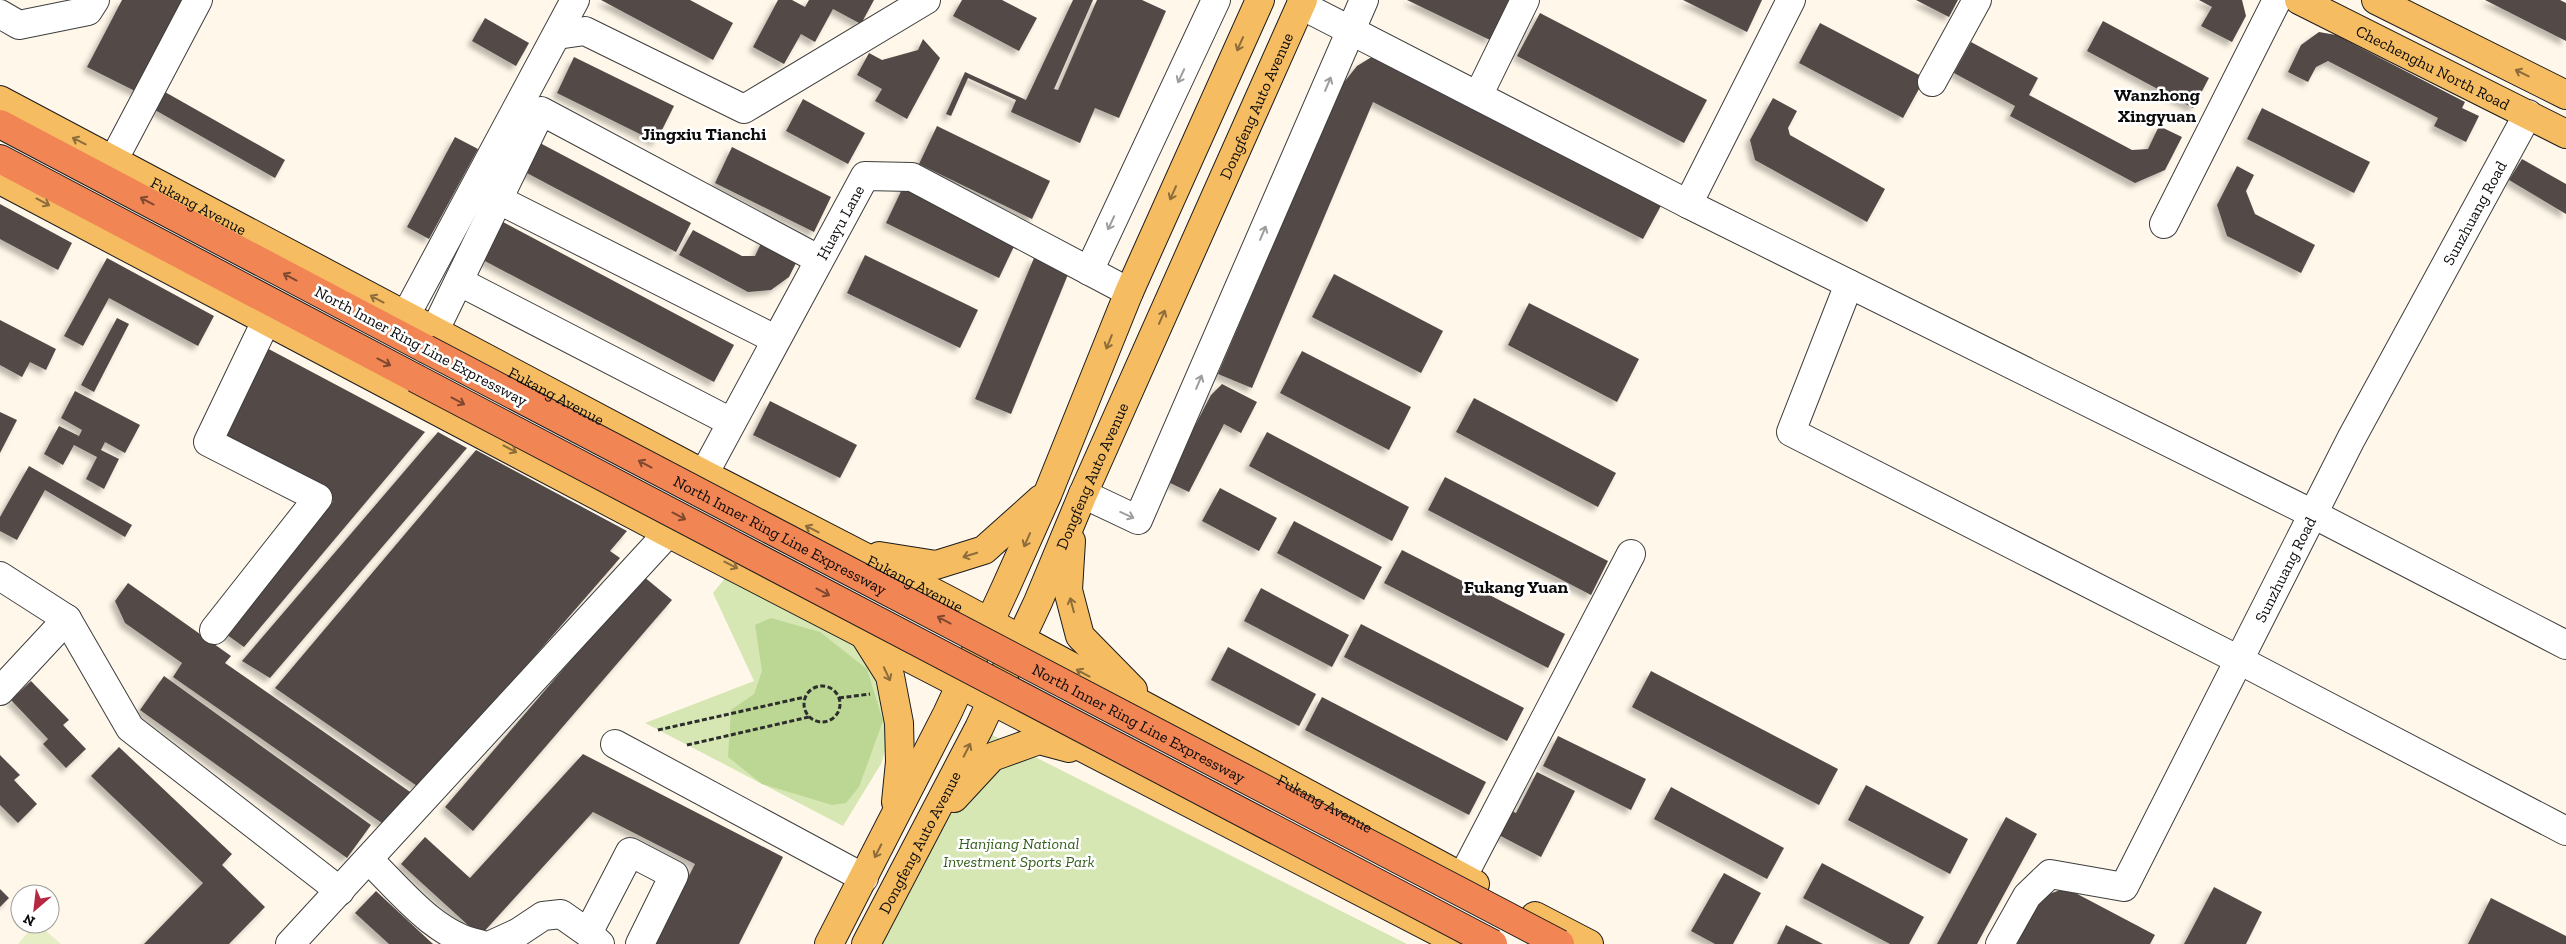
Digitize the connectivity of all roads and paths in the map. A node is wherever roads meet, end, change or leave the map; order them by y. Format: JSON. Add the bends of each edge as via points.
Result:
{"nodes":[{"id":1,"x":95,"y":0,"type":"edge"},
{"id":2,"x":198,"y":0,"type":"edge"},
{"id":3,"x":575,"y":0,"type":"edge"},
{"id":4,"x":926,"y":0,"type":"edge"},
{"id":5,"x":1216,"y":0,"type":"edge"},
{"id":6,"x":1260,"y":0,"type":"edge"},
{"id":7,"x":1364,"y":0,"type":"edge"},
{"id":8,"x":1525,"y":0,"type":"edge"},
{"id":9,"x":1791,"y":0,"type":"edge"},
{"id":10,"x":1977,"y":0,"type":"edge"},
{"id":11,"x":2277,"y":0,"type":"edge"},
{"id":12,"x":2299,"y":0,"type":"edge"},
{"id":13,"x":2376,"y":0,"type":"edge"},
{"id":14,"x":1302,"y":2,"type":"edge"},
{"id":15,"x":50,"y":10,"type":"edge"},
{"id":16,"x":0,"y":14,"type":"edge"},
{"id":17,"x":1351,"y":30,"type":"junction"},
{"id":18,"x":557,"y":35,"type":"junction"},
{"id":19,"x":1932,"y":82,"type":"dead end"},
{"id":20,"x":2566,"y":95,"type":"edge"},
{"id":21,"x":1478,"y":96,"type":"junction"},
{"id":22,"x":0,"y":100,"type":"edge"},
{"id":23,"x":2528,"y":114,"type":"junction"},
{"id":24,"x":0,"y":124,"type":"edge"},
{"id":25,"x":2566,"y":134,"type":"edge"},
{"id":26,"x":114,"y":159,"type":"junction"},
{"id":27,"x":0,"y":160,"type":"edge"},
{"id":28,"x":0,"y":180,"type":"edge"},
{"id":29,"x":499,"y":200,"type":"junction"},
{"id":30,"x":1688,"y":204,"type":"junction"},
{"id":31,"x":2164,"y":224,"type":"dead end"},
{"id":32,"x":818,"y":259,"type":"junction"},
{"id":33,"x":1089,"y":271,"type":"junction"},
{"id":34,"x":460,"y":282,"type":"junction"},
{"id":35,"x":1849,"y":284,"type":"junction"},
{"id":36,"x":1128,"y":292,"type":"junction"},
{"id":37,"x":406,"y":315,"type":"junction"},
{"id":38,"x":267,"y":319,"type":"junction"},
{"id":39,"x":435,"y":330,"type":"junction"},
{"id":40,"x":775,"y":339,"type":"junction"},
{"id":41,"x":731,"y":422,"type":"junction"},
{"id":42,"x":704,"y":474,"type":"junction"},
{"id":43,"x":1048,"y":493,"type":"junction"},
{"id":44,"x":1078,"y":505,"type":"junction"},
{"id":45,"x":2313,"y":514,"type":"junction"},
{"id":46,"x":668,"y":533,"type":"junction"},
{"id":47,"x":858,"y":553,"type":"junction"},
{"id":48,"x":1631,"y":554,"type":"dead end"},
{"id":49,"x":0,"y":576,"type":"edge"},
{"id":50,"x":67,"y":619,"type":"junction"},
{"id":51,"x":990,"y":622,"type":"junction"},
{"id":52,"x":214,"y":630,"type":"dead end"},
{"id":53,"x":863,"y":633,"type":"junction"},
{"id":54,"x":1020,"y":638,"type":"junction"},
{"id":55,"x":2566,"y":645,"type":"edge"},
{"id":56,"x":2239,"y":660,"type":"junction"},
{"id":57,"x":961,"y":683,"type":"junction"},
{"id":58,"x":0,"y":691,"type":"edge"},
{"id":59,"x":893,"y":691,"type":"junction"},
{"id":60,"x":805,"y":697,"type":"junction"},
{"id":61,"x":839,"y":698,"type":"junction"},
{"id":62,"x":992,"y":699,"type":"junction"},
{"id":63,"x":1153,"y":710,"type":"junction"},
{"id":64,"x":809,"y":717,"type":"junction"},
{"id":65,"x":658,"y":730,"type":"dead end"},
{"id":66,"x":615,"y":744,"type":"dead end"},
{"id":67,"x":687,"y":745,"type":"dead end"},
{"id":68,"x":1107,"y":758,"type":"junction"},
{"id":69,"x":894,"y":820,"type":"junction"},
{"id":70,"x":929,"y":825,"type":"junction"},
{"id":71,"x":2566,"y":831,"type":"edge"},
{"id":72,"x":369,"y":860,"type":"junction"},
{"id":73,"x":864,"y":878,"type":"junction"},
{"id":74,"x":1462,"y":878,"type":"junction"},
{"id":75,"x":340,"y":891,"type":"junction"},
{"id":76,"x":594,"y":938,"type":"edge"},
{"id":77,"x":290,"y":944,"type":"edge"},
{"id":78,"x":480,"y":944,"type":"edge"},
{"id":79,"x":493,"y":944,"type":"edge"},
{"id":80,"x":640,"y":944,"type":"edge"},
{"id":81,"x":829,"y":944,"type":"edge"},
{"id":82,"x":866,"y":944,"type":"edge"},
{"id":83,"x":1462,"y":944,"type":"edge"},
{"id":84,"x":1493,"y":944,"type":"edge"},
{"id":85,"x":1560,"y":944,"type":"edge"},
{"id":86,"x":1589,"y":944,"type":"edge"},
{"id":87,"x":2000,"y":944,"type":"edge"}],
"edges":[{"from":1,"to":15,"type":"street","via":[[88,11]]},
{"from":2,"to":26,"type":"street"},
{"from":3,"to":18,"type":"street"},
{"from":4,"to":18,"type":"street","via":[[744,109],[585,31]]},
{"from":5,"to":33,"type":"street","one_way":true},
{"from":6,"to":36,"type":"main road","name":"Dongfeng Auto Avenue","one_way":true},
{"from":7,"to":17,"type":"street"},
{"from":8,"to":21,"type":"street"},
{"from":9,"to":30,"type":"street"},
{"from":10,"to":19,"type":"street"},
{"from":11,"to":31,"type":"street"},
{"from":12,"to":23,"type":"main road","name":"Chechenghu North Road"},
{"from":20,"to":13,"type":"main road","name":"Chechenghu North Road","one_way":true},
{"from":14,"to":17,"type":"street"},
{"from":44,"to":14,"type":"main road","name":"Dongfeng Auto Avenue","one_way":true},
{"from":15,"to":16,"type":"street","via":[[19,25]]},
{"from":17,"to":21,"type":"street"},
{"from":44,"to":17,"type":"street","one_way":true,"via":[[1138,520]]},
{"from":18,"to":37,"type":"street"},
{"from":21,"to":30,"type":"street"},
{"from":26,"to":22,"type":"main road","name":"Fukang Avenue","one_way":true},
{"from":23,"to":25,"type":"main road","name":"Chechenghu North Road"},
{"from":23,"to":45,"type":"street","name":"Sunzhuang Road"},
{"from":85,"to":24,"type":"highway","name":"North Inner Ring Line Expressway","one_way":true,"bridge":true},
{"from":37,"to":26,"type":"main road","name":"Fukang Avenue","one_way":true},
{"from":27,"to":84,"type":"highway","name":"North Inner Ring Line Expressway","one_way":true,"bridge":true},
{"from":28,"to":38,"type":"main road","one_way":true},
{"from":29,"to":32,"type":"street","via":[[541,111]]},
{"from":29,"to":34,"type":"street"},
{"from":29,"to":40,"type":"street"},
{"from":30,"to":35,"type":"street"},
{"from":32,"to":33,"type":"street","name":"Huayu Lane","via":[[865,176],[912,177]]},
{"from":32,"to":40,"type":"street","name":"Huayu Lane"},
{"from":33,"to":36,"type":"street","name":"Huayu Lane"},
{"from":34,"to":39,"type":"street"},
{"from":34,"to":41,"type":"street"},
{"from":35,"to":45,"type":"street"},
{"from":35,"to":56,"type":"street","via":[[1791,432]]},
{"from":36,"to":43,"type":"main road","name":"Dongfeng Auto Avenue","one_way":true},
{"from":37,"to":39,"type":"main road","name":"Fukang Avenue"},
{"from":38,"to":46,"type":"main road","one_way":true},
{"from":38,"to":52,"type":"street","via":[[208,442],[318,498]]},
{"from":39,"to":42,"type":"main road","name":"Fukang Avenue"},
{"from":40,"to":41,"type":"street","name":"Huayu Lane"},
{"from":41,"to":42,"type":"street","name":"Huayu Lane"},
{"from":47,"to":42,"type":"main road","name":"Fukang Avenue","one_way":true},
{"from":43,"to":47,"type":"main road","one_way":true,"via":[[984,550],[936,565]]},
{"from":43,"to":51,"type":"main road","name":"Dongfeng Auto Avenue","one_way":true},
{"from":44,"to":54,"type":"main road","name":"Dongfeng Auto Avenue"},
{"from":63,"to":44,"type":"main road","one_way":true,"via":[[1080,636],[1068,590]]},
{"from":45,"to":55,"type":"street"},
{"from":45,"to":56,"type":"street","name":"Sunzhuang Road"},
{"from":46,"to":53,"type":"main road","one_way":true},
{"from":46,"to":72,"type":"street"},
{"from":47,"to":51,"type":"main road","name":"Fukang Avenue"},
{"from":48,"to":74,"type":"street"},
{"from":49,"to":50,"type":"street"},
{"from":50,"to":58,"type":"street"},
{"from":50,"to":75,"type":"street","via":[[130,728]]},
{"from":51,"to":54,"type":"main road","name":"Fukang Avenue"},
{"from":51,"to":57,"type":"main road","name":"Dongfeng Auto Avenue"},
{"from":53,"to":57,"type":"main road"},
{"from":53,"to":59,"type":"main road","one_way":true,"via":[[890,676]]},
{"from":54,"to":62,"type":"main road","name":"Dongfeng Auto Avenue"},
{"from":63,"to":54,"type":"main road","name":"Fukang Avenue","one_way":true},
{"from":56,"to":71,"type":"street"},
{"from":56,"to":87,"type":"street","name":"Sunzhuang Road","via":[[2124,887],[2050,874],[2027,896]]},
{"from":57,"to":62,"type":"main road"},
{"from":57,"to":69,"type":"main road","name":"Dongfeng Auto Avenue"},
{"from":59,"to":61,"type":"path"},
{"from":59,"to":69,"type":"main road","via":[[899,723],[900,762]]},
{"from":60,"to":61,"type":"path","via":[[810,690],[820,686],[832,689]]},
{"from":60,"to":64,"type":"path","via":[[804,706]]},
{"from":60,"to":65,"type":"path"},
{"from":61,"to":64,"type":"path","via":[[839,710],[831,720],[820,722]]},
{"from":62,"to":68,"type":"main road"},
{"from":70,"to":62,"type":"main road","name":"Dongfeng Auto Avenue","one_way":true},
{"from":63,"to":74,"type":"main road","name":"Fukang Avenue"},
{"from":64,"to":67,"type":"path"},
{"from":66,"to":73,"type":"street"},
{"from":68,"to":70,"type":"main road","via":[[1039,740],[992,757]]},
{"from":68,"to":83,"type":"main road"},
{"from":69,"to":73,"type":"main road","name":"Dongfeng Auto Avenue","one_way":true},
{"from":70,"to":82,"type":"main road","name":"Dongfeng Auto Avenue"},
{"from":72,"to":75,"type":"street"},
{"from":72,"to":78,"type":"street","via":[[437,926],[463,941]]},
{"from":73,"to":81,"type":"main road","name":"Dongfeng Auto Avenue"},
{"from":74,"to":86,"type":"main road","name":"Fukang Avenue"},
{"from":75,"to":77,"type":"street"},
{"from":76,"to":79,"type":"street","via":[[561,914],[543,916]]},
{"from":76,"to":80,"type":"street","via":[[630,852],[674,875]]}]}
